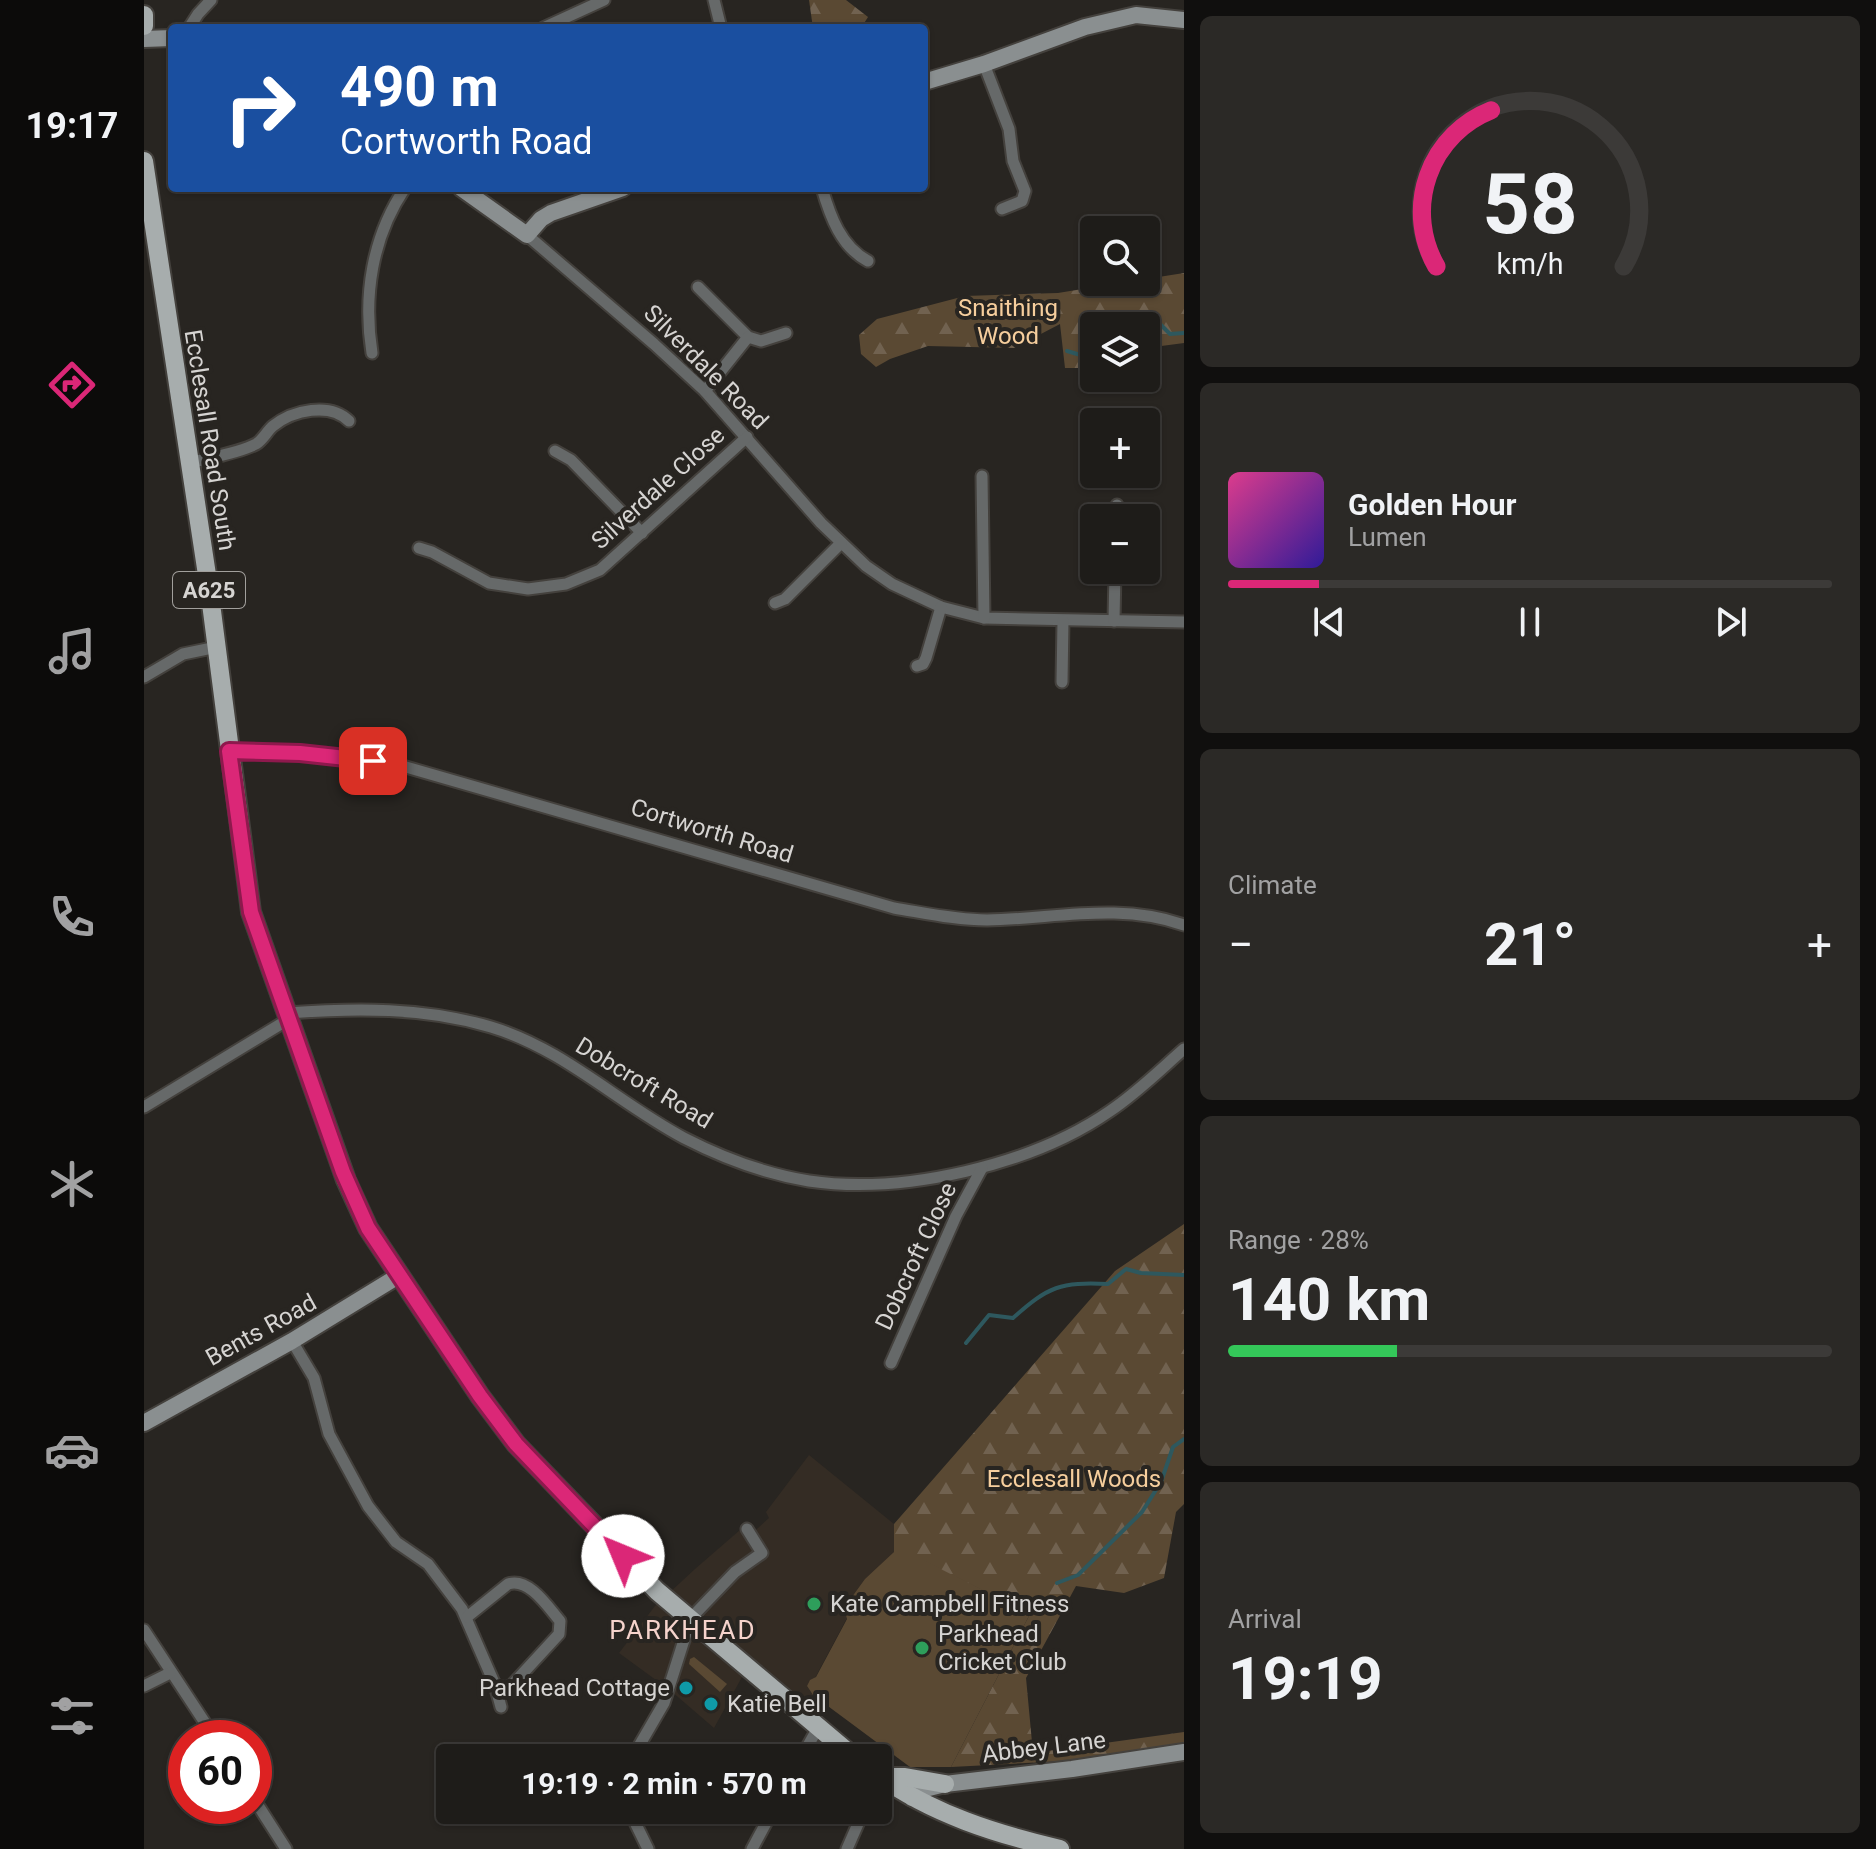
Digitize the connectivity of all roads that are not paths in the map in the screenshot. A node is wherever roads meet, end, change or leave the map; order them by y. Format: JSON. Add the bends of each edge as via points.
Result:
{"nodes":[{"id":1,"x":211,"y":0,"type":"edge"},
{"id":2,"x":604,"y":0,"type":"edge"},
{"id":3,"x":714,"y":0,"type":"edge"},
{"id":4,"x":144,"y":15,"type":"edge"},
{"id":5,"x":1184,"y":20,"type":"edge"},
{"id":6,"x":192,"y":24,"type":"edge"},
{"id":7,"x":552,"y":24,"type":"edge"},
{"id":8,"x":720,"y":24,"type":"edge"},
{"id":9,"x":144,"y":26,"type":"edge"},
{"id":10,"x":168,"y":38,"type":"edge"},
{"id":11,"x":144,"y":39,"type":"edge"},
{"id":12,"x":984,"y":64,"type":"junction"},
{"id":13,"x":928,"y":81,"type":"edge"},
{"id":14,"x":144,"y":161,"type":"edge"},
{"id":15,"x":403,"y":192,"type":"edge"},
{"id":16,"x":467,"y":192,"type":"edge"},
{"id":17,"x":611,"y":192,"type":"edge"},
{"id":18,"x":823,"y":192,"type":"edge"},
{"id":19,"x":1002,"y":209,"type":"dead end"},
{"id":20,"x":527,"y":235,"type":"junction"},
{"id":21,"x":868,"y":261,"type":"dead end"},
{"id":22,"x":698,"y":287,"type":"dead end"},
{"id":23,"x":786,"y":333,"type":"dead end"},
{"id":24,"x":748,"y":337,"type":"junction"},
{"id":25,"x":372,"y":353,"type":"dead end"},
{"id":26,"x":705,"y":391,"type":"junction"},
{"id":27,"x":349,"y":421,"type":"dead end"},
{"id":28,"x":747,"y":437,"type":"junction"},
{"id":29,"x":555,"y":451,"type":"dead end"},
{"id":30,"x":189,"y":463,"type":"junction"},
{"id":31,"x":982,"y":476,"type":"dead end"},
{"id":32,"x":642,"y":533,"type":"junction"},
{"id":33,"x":841,"y":543,"type":"junction"},
{"id":34,"x":419,"y":548,"type":"dead end"},
{"id":35,"x":1115,"y":584,"type":"edge"},
{"id":36,"x":775,"y":603,"type":"dead end"},
{"id":37,"x":941,"y":607,"type":"junction"},
{"id":38,"x":984,"y":618,"type":"junction"},
{"id":39,"x":1063,"y":621,"type":"junction"},
{"id":40,"x":1114,"y":621,"type":"junction"},
{"id":41,"x":1184,"y":622,"type":"edge"},
{"id":42,"x":217,"y":647,"type":"junction"},
{"id":43,"x":917,"y":666,"type":"dead end"},
{"id":44,"x":144,"y":677,"type":"edge"},
{"id":45,"x":1062,"y":682,"type":"dead end"},
{"id":46,"x":229,"y":751,"type":"junction"},
{"id":47,"x":1184,"y":925,"type":"edge"},
{"id":48,"x":288,"y":1016,"type":"junction"},
{"id":49,"x":1184,"y":1049,"type":"edge"},
{"id":50,"x":144,"y":1107,"type":"edge"},
{"id":51,"x":982,"y":1168,"type":"junction"},
{"id":52,"x":400,"y":1275,"type":"junction"},
{"id":53,"x":292,"y":1341,"type":"junction"},
{"id":54,"x":891,"y":1363,"type":"dead end"},
{"id":55,"x":144,"y":1423,"type":"edge"},
{"id":56,"x":747,"y":1529,"type":"dead end"},
{"id":57,"x":467,"y":1617,"type":"junction"},
{"id":58,"x":691,"y":1618,"type":"junction"},
{"id":59,"x":144,"y":1630,"type":"edge"},
{"id":60,"x":170,"y":1673,"type":"junction"},
{"id":61,"x":495,"y":1685,"type":"junction"},
{"id":62,"x":144,"y":1686,"type":"edge"},
{"id":63,"x":501,"y":1707,"type":"dead end"},
{"id":64,"x":203,"y":1720,"type":"edge"},
{"id":65,"x":819,"y":1726,"type":"junction"},
{"id":66,"x":640,"y":1744,"type":"edge"},
{"id":67,"x":809,"y":1744,"type":"edge"},
{"id":68,"x":839,"y":1744,"type":"edge"},
{"id":69,"x":1184,"y":1752,"type":"edge"},
{"id":70,"x":892,"y":1778,"type":"edge"},
{"id":71,"x":950,"y":1784,"type":"junction"},
{"id":72,"x":892,"y":1786,"type":"edge"},
{"id":73,"x":912,"y":1798,"type":"junction"},
{"id":74,"x":962,"y":1820,"type":"junction"},
{"id":75,"x":270,"y":1824,"type":"edge"},
{"id":76,"x":636,"y":1824,"type":"edge"},
{"id":77,"x":765,"y":1824,"type":"edge"},
{"id":78,"x":858,"y":1824,"type":"edge"},
{"id":79,"x":286,"y":1849,"type":"edge"},
{"id":80,"x":648,"y":1849,"type":"edge"},
{"id":81,"x":752,"y":1849,"type":"edge"},
{"id":82,"x":847,"y":1849,"type":"edge"},
{"id":83,"x":1060,"y":1849,"type":"edge"}],
"edges":[{"from":1,"to":6,"type":"street"},
{"from":2,"to":7,"type":"street"},
{"from":3,"to":8,"type":"street"},
{"from":4,"to":9,"type":"main road"},
{"from":5,"to":12,"type":"street","via":[[1136,15],[1085,27]]},
{"from":10,"to":11,"type":"street"},
{"from":12,"to":13,"type":"street"},
{"from":12,"to":19,"type":"street","via":[[1025,191],[1022,201]]},
{"from":14,"to":30,"type":"main road","name":"Ecclesall Road South","number":"A625"},
{"from":15,"to":25,"type":"street","via":[[386,223],[368,289]]},
{"from":16,"to":20,"type":"street"},
{"from":17,"to":20,"type":"street","via":[[551,213]]},
{"from":18,"to":21,"type":"street","via":[[833,223],[857,255]]},
{"from":20,"to":26,"type":"street","name":"Silverdale Road"},
{"from":22,"to":24,"type":"street"},
{"from":23,"to":24,"type":"street","via":[[761,341]]},
{"from":24,"to":26,"type":"street"},
{"from":26,"to":28,"type":"street","name":"Silverdale Road"},
{"from":27,"to":30,"type":"street","via":[[341,413],[319,409],[286,418],[257,443]]},
{"from":28,"to":32,"type":"street","name":"Silverdale Close"},
{"from":28,"to":33,"type":"street","name":"Silverdale Road"},
{"from":29,"to":32,"type":"street","via":[[571,460]]},
{"from":30,"to":42,"type":"main road","name":"Ecclesall Road South","number":"A625"},
{"from":31,"to":38,"type":"street"},
{"from":32,"to":34,"type":"street","name":"Silverdale Close","via":[[600,570],[548,588],[489,583]]},
{"from":33,"to":36,"type":"street"},
{"from":33,"to":37,"type":"street","name":"Silverdale Road","via":[[892,584]]},
{"from":35,"to":40,"type":"street"},
{"from":37,"to":38,"type":"street","name":"Silverdale Road"},
{"from":37,"to":43,"type":"street","via":[[926,658]]},
{"from":38,"to":39,"type":"street","name":"Silverdale Road"},
{"from":39,"to":40,"type":"street","name":"Silverdale Road"},
{"from":39,"to":45,"type":"street"},
{"from":40,"to":41,"type":"street","name":"Silverdale Road"},
{"from":42,"to":44,"type":"street","via":[[183,654]]},
{"from":42,"to":46,"type":"main road","name":"Ecclesall Road South","number":"A625"},
{"from":46,"to":47,"type":"street","name":"Cortworth Road","via":[[399,765],[920,913],[988,920],[1126,912]]},
{"from":46,"to":48,"type":"main road","name":"Ecclesall Road South","number":"A625","via":[[251,912]]},
{"from":48,"to":50,"type":"street"},
{"from":48,"to":51,"type":"street","name":"Dobcroft Road","via":[[424,1012],[493,1027],[561,1058],[684,1138],[766,1172],[862,1184]]},
{"from":48,"to":52,"type":"main road","name":"Ecclesall Road South","number":"A625","via":[[343,1172],[368,1228]]},
{"from":49,"to":51,"type":"street","name":"Dobcroft Road","via":[[1108,1113]]},
{"from":51,"to":54,"type":"street","name":"Dobcroft Close"},
{"from":52,"to":53,"type":"street","name":"Bents Road"},
{"from":52,"to":58,"type":"main road","name":"Ecclesall Road South","number":"A625","via":[[516,1444],[657,1591]]},
{"from":53,"to":55,"type":"street","name":"Bents Road"},
{"from":53,"to":57,"type":"street","via":[[314,1378],[329,1434],[374,1517],[396,1542],[428,1564]]},
{"from":56,"to":58,"type":"street","via":[[762,1553],[735,1572]]},
{"from":57,"to":61,"type":"street"},
{"from":57,"to":61,"type":"street","via":[[508,1584],[521,1582],[560,1621],[559,1634],[512,1685]]},
{"from":58,"to":65,"type":"main road","name":"Ecclesall Road South","number":"A625"},
{"from":58,"to":66,"type":"street","via":[[664,1703]]},
{"from":59,"to":60,"type":"street"},
{"from":60,"to":62,"type":"street"},
{"from":60,"to":64,"type":"street"},
{"from":61,"to":63,"type":"street"},
{"from":65,"to":67,"type":"street"},
{"from":65,"to":68,"type":"main road","name":"Ecclesall Road South","number":"A625"},
{"from":69,"to":71,"type":"street","name":"Abbey Lane"},
{"from":70,"to":71,"type":"main road"},
{"from":71,"to":73,"type":"street","name":"Abbey Lane"},
{"from":71,"to":74,"type":"main road","via":[[950,1804]]},
{"from":72,"to":73,"type":"main road"},
{"from":73,"to":74,"type":"main road"},
{"from":74,"to":83,"type":"main road"},
{"from":75,"to":79,"type":"street"},
{"from":76,"to":80,"type":"street"},
{"from":77,"to":81,"type":"street"},
{"from":78,"to":82,"type":"street"}]}
